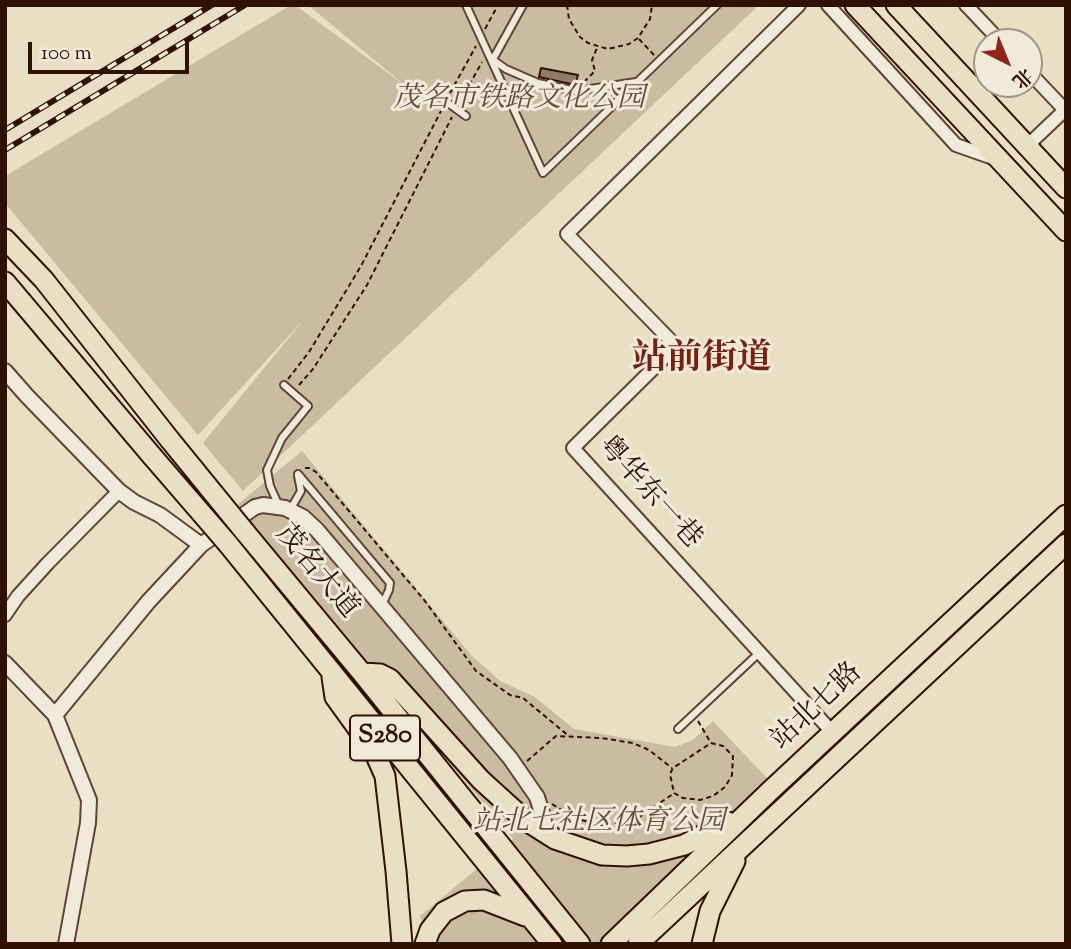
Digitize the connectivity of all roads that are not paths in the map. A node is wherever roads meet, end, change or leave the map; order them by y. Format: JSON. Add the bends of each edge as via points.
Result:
{"nodes":[{"id":1,"x":466,"y":5,"type":"edge"},
{"id":2,"x":523,"y":5,"type":"edge"},
{"id":3,"x":717,"y":5,"type":"edge"},
{"id":4,"x":799,"y":5,"type":"edge"},
{"id":5,"x":828,"y":5,"type":"edge"},
{"id":6,"x":855,"y":5,"type":"edge"},
{"id":7,"x":896,"y":5,"type":"edge"},
{"id":8,"x":966,"y":5,"type":"edge"},
{"id":9,"x":988,"y":28,"type":"edge"},
{"id":10,"x":492,"y":61,"type":"junction"},
{"id":11,"x":638,"y":82,"type":"junction"},
{"id":12,"x":1043,"y":87,"type":"edge"},
{"id":13,"x":437,"y":95,"type":"dead end"},
{"id":14,"x":1065,"y":110,"type":"edge"},
{"id":15,"x":466,"y":116,"type":"dead end"},
{"id":16,"x":1027,"y":146,"type":"junction"},
{"id":17,"x":1000,"y":160,"type":"junction"},
{"id":18,"x":1066,"y":188,"type":"edge"},
{"id":19,"x":1066,"y":231,"type":"edge"},
{"id":20,"x":5,"y":239,"type":"edge"},
{"id":21,"x":5,"y":282,"type":"edge"},
{"id":22,"x":5,"y":371,"type":"edge"},
{"id":23,"x":284,"y":385,"type":"road end"},
{"id":24,"x":119,"y":491,"type":"junction"},
{"id":25,"x":285,"y":509,"type":"junction"},
{"id":26,"x":1066,"y":515,"type":"edge"},
{"id":27,"x":1066,"y":544,"type":"edge"},
{"id":28,"x":201,"y":545,"type":"junction"},
{"id":29,"x":1023,"y":555,"type":"junction"},
{"id":30,"x":1038,"y":570,"type":"junction"},
{"id":31,"x":381,"y":607,"type":"junction"},
{"id":32,"x":5,"y":615,"type":"edge"},
{"id":33,"x":759,"y":653,"type":"junction"},
{"id":34,"x":5,"y":663,"type":"edge"},
{"id":35,"x":332,"y":672,"type":"junction"},
{"id":36,"x":362,"y":673,"type":"junction"},
{"id":37,"x":895,"y":674,"type":"junction"},
{"id":38,"x":910,"y":689,"type":"junction"},
{"id":39,"x":55,"y":715,"type":"junction"},
{"id":40,"x":678,"y":729,"type":"dead end"},
{"id":41,"x":832,"y":733,"type":"junction"},
{"id":42,"x":771,"y":790,"type":"junction"},
{"id":43,"x":545,"y":834,"type":"junction"},
{"id":44,"x":742,"y":846,"type":"junction"},
{"id":45,"x":541,"y":932,"type":"edge"},
{"id":46,"x":66,"y":944,"type":"edge"},
{"id":47,"x":402,"y":944,"type":"edge"},
{"id":48,"x":425,"y":944,"type":"edge"},
{"id":49,"x":580,"y":944,"type":"edge"},
{"id":50,"x":611,"y":944,"type":"edge"},
{"id":51,"x":639,"y":944,"type":"edge"},
{"id":52,"x":702,"y":944,"type":"edge"}],
"edges":[{"from":1,"to":10,"type":"lane"},
{"from":2,"to":10,"type":"lane"},
{"from":3,"to":11,"type":"lane"},
{"from":4,"to":33,"type":"street","name":"粤华东一巷","via":[[567,234],[676,346],[573,448]]},
{"from":5,"to":17,"type":"street","via":[[957,145]]},
{"from":6,"to":17,"type":"main road"},
{"from":7,"to":16,"type":"main road"},
{"from":8,"to":9,"type":"street"},
{"from":10,"to":11,"type":"lane","via":[[538,83],[577,91]]},
{"from":10,"to":11,"type":"lane","via":[[543,173]]},
{"from":12,"to":14,"type":"street"},
{"from":13,"to":15,"type":"lane"},
{"from":14,"to":16,"type":"street"},
{"from":16,"to":18,"type":"main road"},
{"from":17,"to":19,"type":"main road"},
{"from":20,"to":36,"type":"main road","name":"茂名大道","number":"S280","bridge":true},
{"from":21,"to":35,"type":"main road","name":"茂名大道","number":"S280","bridge":true},
{"from":22,"to":24,"type":"street"},
{"from":23,"to":25,"type":"lane","via":[[308,406],[282,438],[267,470],[270,486]]},
{"from":24,"to":28,"type":"street"},
{"from":24,"to":32,"type":"street","via":[[48,562]]},
{"from":25,"to":28,"type":"street","via":[[255,507]]},
{"from":25,"to":31,"type":"street","via":[[312,525]]},
{"from":25,"to":31,"type":"lane","via":[[301,491],[298,474],[390,583]]},
{"from":26,"to":29,"type":"main road","name":"站北七路"},
{"from":27,"to":30,"type":"main road","name":"站北七路"},
{"from":28,"to":39,"type":"street"},
{"from":29,"to":30,"type":"main road"},
{"from":29,"to":37,"type":"main road","name":"站北七路"},
{"from":30,"to":38,"type":"main road","name":"站北七路"},
{"from":31,"to":43,"type":"street","via":[[518,769],[537,797]]},
{"from":33,"to":40,"type":"lane"},
{"from":33,"to":41,"type":"street","name":"粤华东一巷"},
{"from":34,"to":39,"type":"street"},
{"from":35,"to":45,"type":"main road","name":"茂名大道","number":"S280"},
{"from":35,"to":47,"type":"main road","via":[[335,697],[374,751],[385,776]]},
{"from":36,"to":43,"type":"main road","via":[[390,679],[481,780]]},
{"from":36,"to":49,"type":"main road","name":"茂名大道","number":"S280"},
{"from":37,"to":38,"type":"main road"},
{"from":37,"to":41,"type":"main road","name":"站北七路"},
{"from":38,"to":44,"type":"main road","name":"站北七路"},
{"from":39,"to":46,"type":"street","via":[[89,800]]},
{"from":41,"to":42,"type":"main road","name":"站北七路"},
{"from":42,"to":43,"type":"main road","via":[[701,838],[649,854],[602,855]]},
{"from":42,"to":50,"type":"main road","name":"站北七路"},
{"from":44,"to":51,"type":"main road","name":"站北七路"},
{"from":44,"to":52,"type":"main road","via":[[710,911]]},
{"from":45,"to":48,"type":"main road","via":[[498,904],[465,901],[444,912]]}]}
